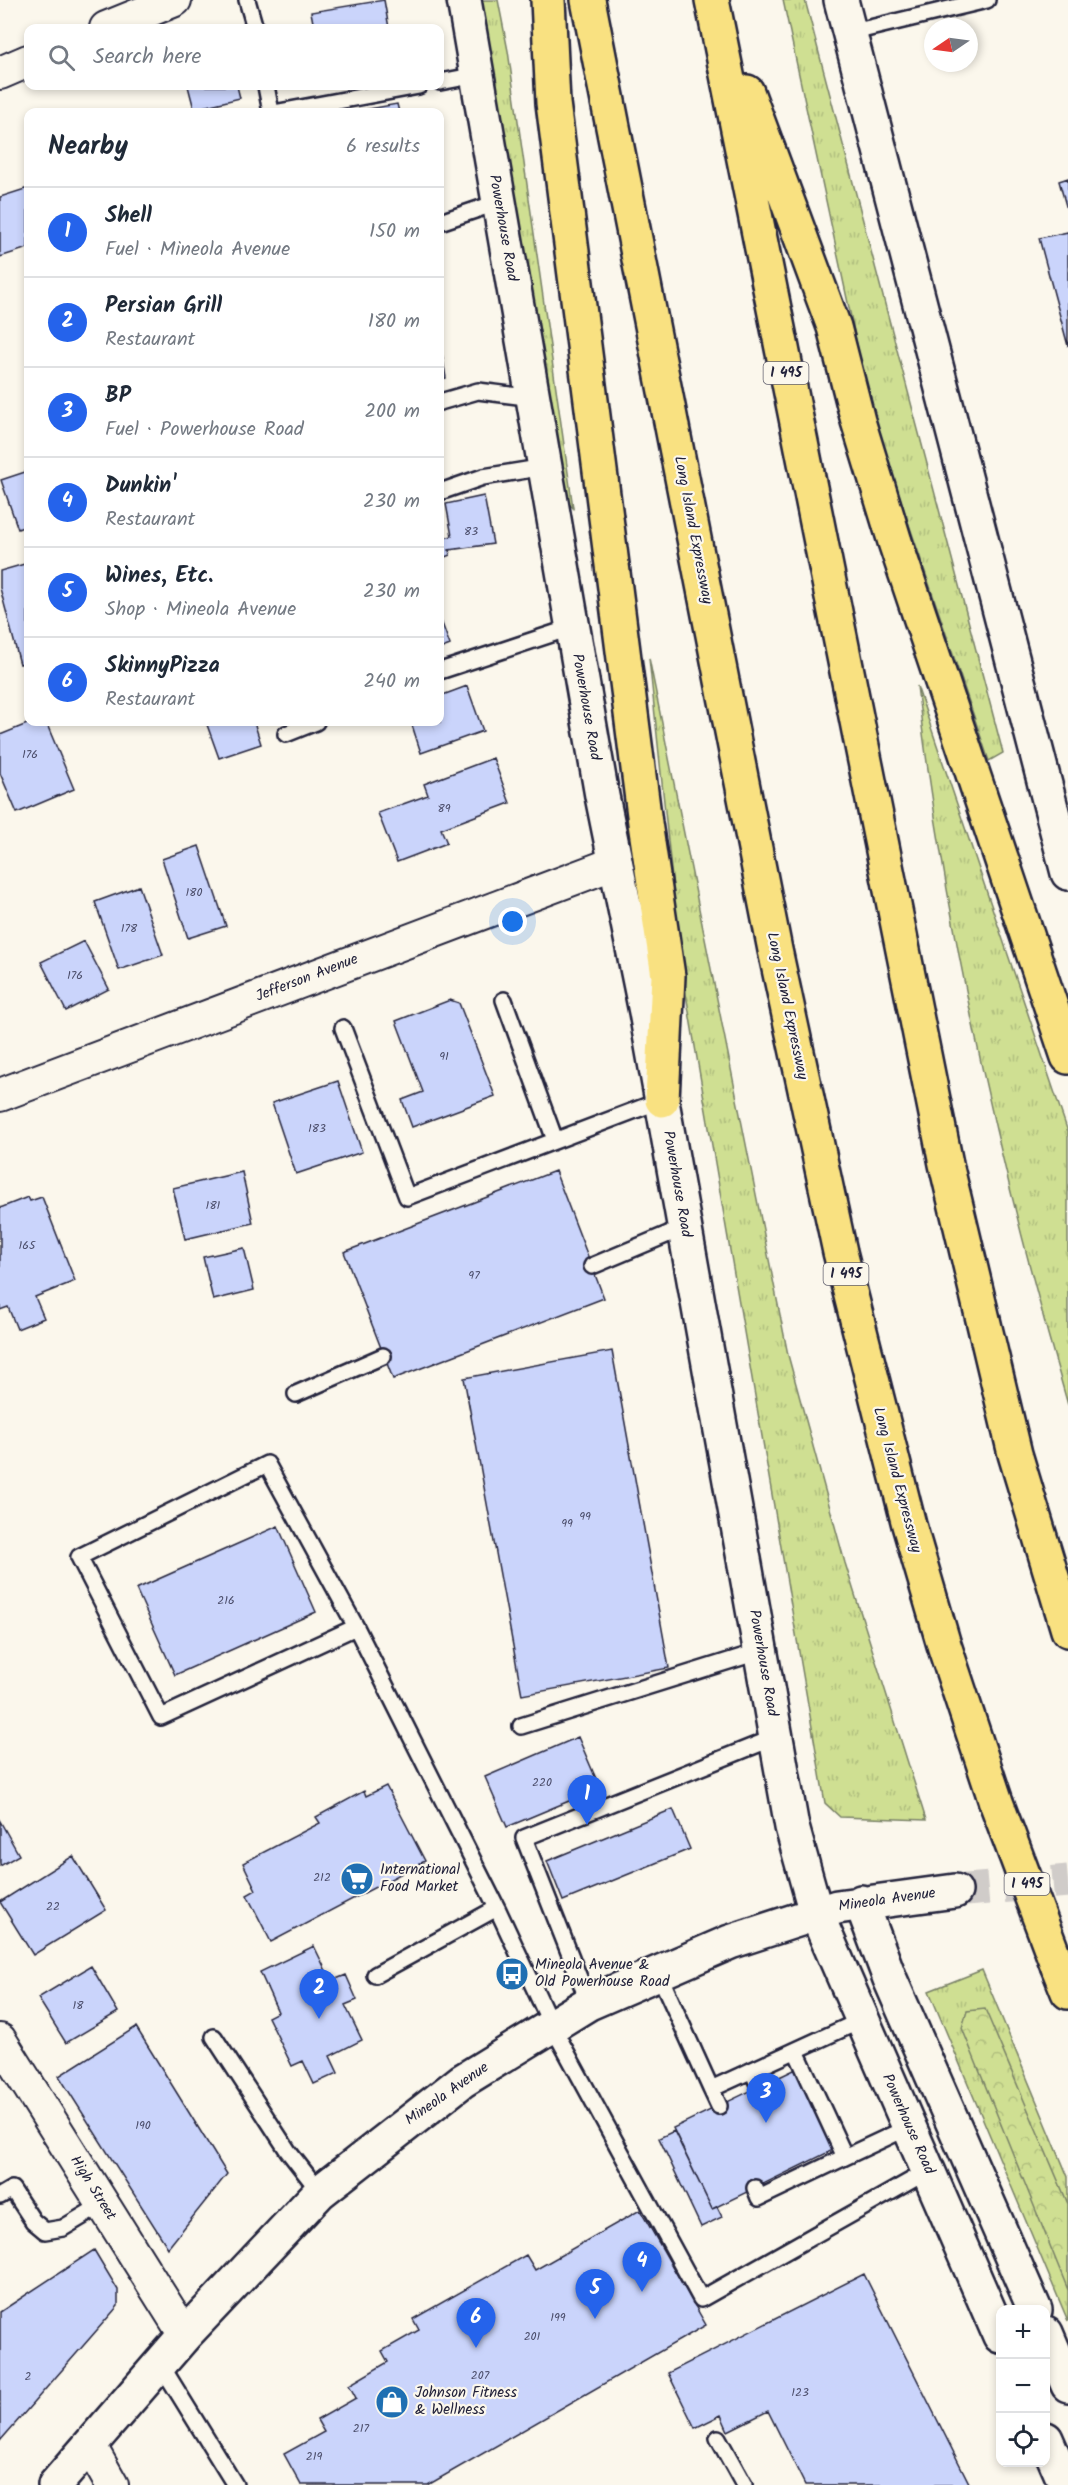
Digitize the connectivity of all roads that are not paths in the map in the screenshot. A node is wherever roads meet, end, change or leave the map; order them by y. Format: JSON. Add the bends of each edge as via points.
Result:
{"nodes":[{"id":1,"x":175,"y":0,"type":"edge"},
{"id":2,"x":248,"y":0,"type":"edge"},
{"id":3,"x":465,"y":0,"type":"edge"},
{"id":4,"x":548,"y":0,"type":"edge"},
{"id":5,"x":588,"y":0,"type":"edge"},
{"id":6,"x":712,"y":0,"type":"edge"},
{"id":7,"x":841,"y":0,"type":"edge"},
{"id":8,"x":987,"y":0,"type":"edge"},
{"id":9,"x":116,"y":24,"type":"edge"},
{"id":10,"x":254,"y":24,"type":"edge"},
{"id":11,"x":849,"y":33,"type":"junction"},
{"id":12,"x":24,"y":63,"type":"edge"},
{"id":13,"x":0,"y":73,"type":"edge"},
{"id":14,"x":477,"y":75,"type":"junction"},
{"id":15,"x":444,"y":81,"type":"edge"},
{"id":16,"x":267,"y":90,"type":"edge"},
{"id":17,"x":397,"y":90,"type":"edge"},
{"id":18,"x":270,"y":108,"type":"edge"},
{"id":19,"x":301,"y":108,"type":"edge"},
{"id":20,"x":499,"y":202,"type":"junction"},
{"id":21,"x":444,"y":221,"type":"edge"},
{"id":22,"x":534,"y":398,"type":"junction"},
{"id":23,"x":444,"y":401,"type":"edge"},
{"id":24,"x":545,"y":467,"type":"junction"},
{"id":25,"x":444,"y":491,"type":"edge"},
{"id":26,"x":573,"y":627,"type":"junction"},
{"id":27,"x":444,"y":670,"type":"edge"},
{"id":28,"x":306,"y":726,"type":"edge"},
{"id":29,"x":286,"y":734,"type":"dead end"},
{"id":30,"x":615,"y":863,"type":"junction"},
{"id":31,"x":1068,"y":873,"type":"edge"},
{"id":32,"x":504,"y":1000,"type":"dead end"},
{"id":33,"x":343,"y":1028,"type":"dead end"},
{"id":34,"x":1068,"y":1057,"type":"edge"},
{"id":35,"x":0,"y":1095,"type":"edge"},
{"id":36,"x":662,"y":1100,"type":"junction"},
{"id":37,"x":555,"y":1140,"type":"junction"},
{"id":38,"x":685,"y":1227,"type":"junction"},
{"id":39,"x":592,"y":1266,"type":"dead end"},
{"id":40,"x":384,"y":1356,"type":"dead end"},
{"id":41,"x":296,"y":1394,"type":"dead end"},
{"id":42,"x":357,"y":1627,"type":"junction"},
{"id":43,"x":1068,"y":1630,"type":"edge"},
{"id":44,"x":760,"y":1650,"type":"junction"},
{"id":45,"x":521,"y":1726,"type":"dead end"},
{"id":46,"x":776,"y":1737,"type":"junction"},
{"id":47,"x":955,"y":1891,"type":"tunnel mouth"},
{"id":48,"x":861,"y":1902,"type":"junction"},
{"id":49,"x":497,"y":1908,"type":"junction"},
{"id":50,"x":816,"y":1913,"type":"junction"},
{"id":51,"x":658,"y":1972,"type":"junction"},
{"id":52,"x":375,"y":1975,"type":"dead end"},
{"id":53,"x":1063,"y":1979,"type":"edge"},
{"id":54,"x":590,"y":2003,"type":"junction"},
{"id":55,"x":862,"y":2020,"type":"junction"},
{"id":56,"x":551,"y":2025,"type":"junction"},
{"id":57,"x":214,"y":2037,"type":"dead end"},
{"id":58,"x":0,"y":2040,"type":"edge"},
{"id":59,"x":796,"y":2051,"type":"junction"},
{"id":60,"x":752,"y":2070,"type":"junction"},
{"id":61,"x":759,"y":2086,"type":"dead end"},
{"id":62,"x":711,"y":2089,"type":"junction"},
{"id":63,"x":719,"y":2106,"type":"dead end"},
{"id":64,"x":909,"y":2127,"type":"junction"},
{"id":65,"x":845,"y":2157,"type":"junction"},
{"id":66,"x":928,"y":2171,"type":"junction"},
{"id":67,"x":755,"y":2188,"type":"dead end"},
{"id":68,"x":320,"y":2192,"type":"junction"},
{"id":69,"x":0,"y":2196,"type":"edge"},
{"id":70,"x":102,"y":2204,"type":"junction"},
{"id":71,"x":1033,"y":2305,"type":"edge"},
{"id":72,"x":996,"y":2327,"type":"edge"},
{"id":73,"x":185,"y":2335,"type":"junction"},
{"id":74,"x":1050,"y":2342,"type":"edge"},
{"id":75,"x":161,"y":2365,"type":"junction"},
{"id":76,"x":1068,"y":2385,"type":"edge"},
{"id":77,"x":718,"y":2438,"type":"dead end"},
{"id":78,"x":90,"y":2446,"type":"junction"},
{"id":79,"x":1050,"y":2448,"type":"edge"},
{"id":80,"x":55,"y":2485,"type":"edge"},
{"id":81,"x":112,"y":2485,"type":"edge"},
{"id":82,"x":235,"y":2485,"type":"edge"},
{"id":83,"x":744,"y":2485,"type":"edge"},
{"id":84,"x":1066,"y":2485,"type":"edge"}],
"edges":[{"from":1,"to":9,"type":"street"},
{"from":2,"to":10,"type":"lane"},
{"from":3,"to":14,"type":"main road","name":"Powerhouse Road"},
{"from":4,"to":36,"type":"highway","via":[[553,103],[668,976]]},
{"from":5,"to":53,"type":"highway","name":"Long Island Expressway","number":"I 495","bridge":true,"via":[[775,950],[873,1391],[944,1645],[996,1802]]},
{"from":6,"to":34,"type":"highway","via":[[834,327],[892,532]]},
{"from":6,"to":43,"type":"highway","number":"I 495","via":[[948,1176],[1015,1454]]},
{"from":7,"to":11,"type":"main road"},
{"from":8,"to":11,"type":"lane"},
{"from":11,"to":31,"type":"main road"},
{"from":12,"to":13,"type":"street"},
{"from":14,"to":15,"type":"lane"},
{"from":14,"to":20,"type":"main road","name":"Powerhouse Road"},
{"from":16,"to":18,"type":"lane"},
{"from":17,"to":19,"type":"lane"},
{"from":20,"to":21,"type":"lane"},
{"from":20,"to":22,"type":"main road","name":"Powerhouse Road"},
{"from":22,"to":23,"type":"lane","via":[[478,391]]},
{"from":22,"to":24,"type":"main road","name":"Powerhouse Road"},
{"from":24,"to":25,"type":"lane","via":[[483,477]]},
{"from":24,"to":26,"type":"main road","name":"Powerhouse Road"},
{"from":26,"to":27,"type":"lane"},
{"from":26,"to":30,"type":"main road","name":"Powerhouse Road"},
{"from":28,"to":29,"type":"lane"},
{"from":30,"to":35,"type":"street","name":"Jefferson Avenue"},
{"from":30,"to":36,"type":"main road","name":"Powerhouse Road"},
{"from":32,"to":37,"type":"lane"},
{"from":33,"to":37,"type":"lane","via":[[407,1197]]},
{"from":36,"to":37,"type":"lane"},
{"from":36,"to":38,"type":"main road","name":"Powerhouse Road"},
{"from":38,"to":39,"type":"lane"},
{"from":38,"to":44,"type":"main road","name":"Powerhouse Road"},
{"from":40,"to":41,"type":"lane"},
{"from":42,"to":42,"type":"lane","via":[[161,1717],[79,1557],[267,1464]]},
{"from":42,"to":49,"type":"lane"},
{"from":44,"to":45,"type":"lane"},
{"from":44,"to":46,"type":"main road","name":"Powerhouse Road"},
{"from":46,"to":50,"type":"main road","name":"Powerhouse Road","via":[[792,1827]]},
{"from":46,"to":54,"type":"lane","via":[[524,1838]]},
{"from":47,"to":48,"type":"main road","name":"Mineola Avenue"},
{"from":48,"to":50,"type":"main road","name":"Mineola Avenue"},
{"from":48,"to":71,"type":"main road","via":[[890,1979]]},
{"from":49,"to":52,"type":"lane"},
{"from":49,"to":56,"type":"lane"},
{"from":50,"to":51,"type":"main road","name":"Mineola Avenue"},
{"from":50,"to":55,"type":"main road","name":"Powerhouse Road"},
{"from":51,"to":54,"type":"main road","name":"Mineola Avenue"},
{"from":51,"to":62,"type":"lane"},
{"from":54,"to":56,"type":"main road","name":"Mineola Avenue"},
{"from":55,"to":59,"type":"lane"},
{"from":55,"to":64,"type":"main road","name":"Powerhouse Road"},
{"from":56,"to":66,"type":"lane","via":[[701,2299]]},
{"from":56,"to":68,"type":"main road","name":"Mineola Avenue","via":[[462,2080]]},
{"from":57,"to":68,"type":"lane","via":[[288,2151]]},
{"from":58,"to":70,"type":"street","name":"High Street"},
{"from":59,"to":60,"type":"lane"},
{"from":59,"to":65,"type":"lane"},
{"from":60,"to":61,"type":"lane"},
{"from":60,"to":62,"type":"lane"},
{"from":62,"to":63,"type":"lane"},
{"from":64,"to":65,"type":"lane"},
{"from":64,"to":66,"type":"main road","name":"Powerhouse Road"},
{"from":65,"to":67,"type":"lane","via":[[796,2174],[759,2198]]},
{"from":66,"to":72,"type":"main road","name":"Powerhouse Road"},
{"from":68,"to":73,"type":"main road","name":"Mineola Avenue"},
{"from":69,"to":70,"type":"lane","via":[[12,2189],[33,2221],[45,2231],[63,2228]]},
{"from":70,"to":73,"type":"street","name":"High Street"},
{"from":73,"to":75,"type":"main road","name":"Mineola Avenue"},
{"from":74,"to":76,"type":"main road"},
{"from":75,"to":78,"type":"main road","name":"Mineola Avenue"},
{"from":75,"to":82,"type":"lane"},
{"from":77,"to":83,"type":"lane"},
{"from":78,"to":80,"type":"main road","name":"Mineola Avenue"},
{"from":78,"to":81,"type":"street"},
{"from":79,"to":84,"type":"main road"}]}
